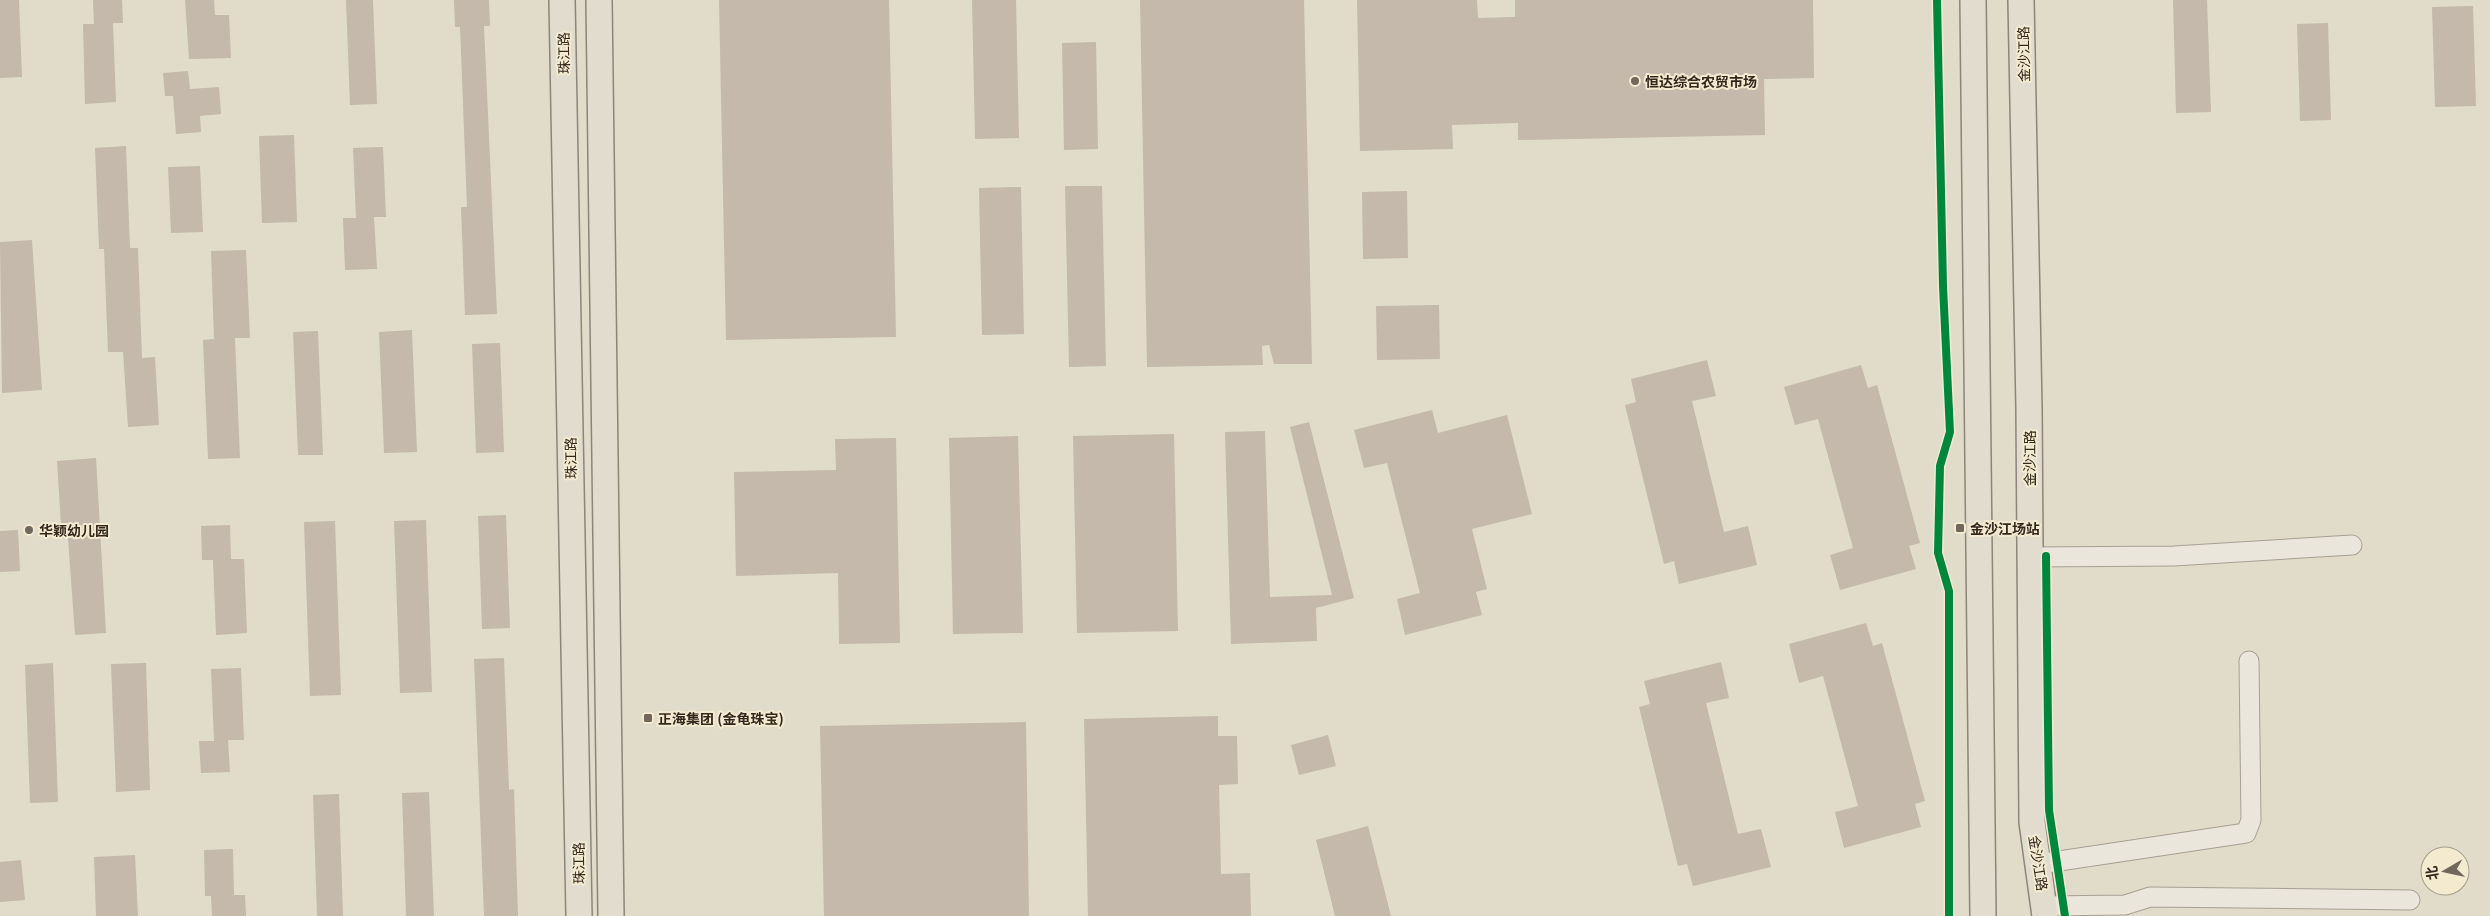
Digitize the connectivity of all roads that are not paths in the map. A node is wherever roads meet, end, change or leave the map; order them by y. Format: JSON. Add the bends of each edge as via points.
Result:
{"nodes":[{"id":1,"x":562,"y":0,"type":"edge"},
{"id":2,"x":599,"y":0,"type":"edge"},
{"id":3,"x":1973,"y":0,"type":"edge"},
{"id":4,"x":2021,"y":0,"type":"edge"},
{"id":5,"x":2352,"y":545,"type":"dead end"},
{"id":6,"x":2029,"y":557,"type":"junction"},
{"id":7,"x":2249,"y":661,"type":"dead end"},
{"id":8,"x":2039,"y":864,"type":"junction"},
{"id":9,"x":2410,"y":900,"type":"dead end"},
{"id":10,"x":2045,"y":911,"type":"edge"},
{"id":11,"x":579,"y":916,"type":"edge"},
{"id":12,"x":612,"y":916,"type":"edge"},
{"id":13,"x":1983,"y":916,"type":"edge"}],
"edges":[{"from":1,"to":11,"type":"main road","name":"珠江路"},
{"from":2,"to":12,"type":"main road"},
{"from":3,"to":13,"type":"main road"},
{"from":4,"to":6,"type":"main road","name":"金沙江路"},
{"from":5,"to":6,"type":"lane","via":[[2158,557]]},
{"from":6,"to":8,"type":"main road","name":"金沙江路","via":[[2032,822]]},
{"from":7,"to":8,"type":"lane","via":[[2252,820],[2246,832]]},
{"from":8,"to":10,"type":"main road","name":"金沙江路"},
{"from":9,"to":10,"type":"lane","via":[[2150,897],[2125,905]]}]}
